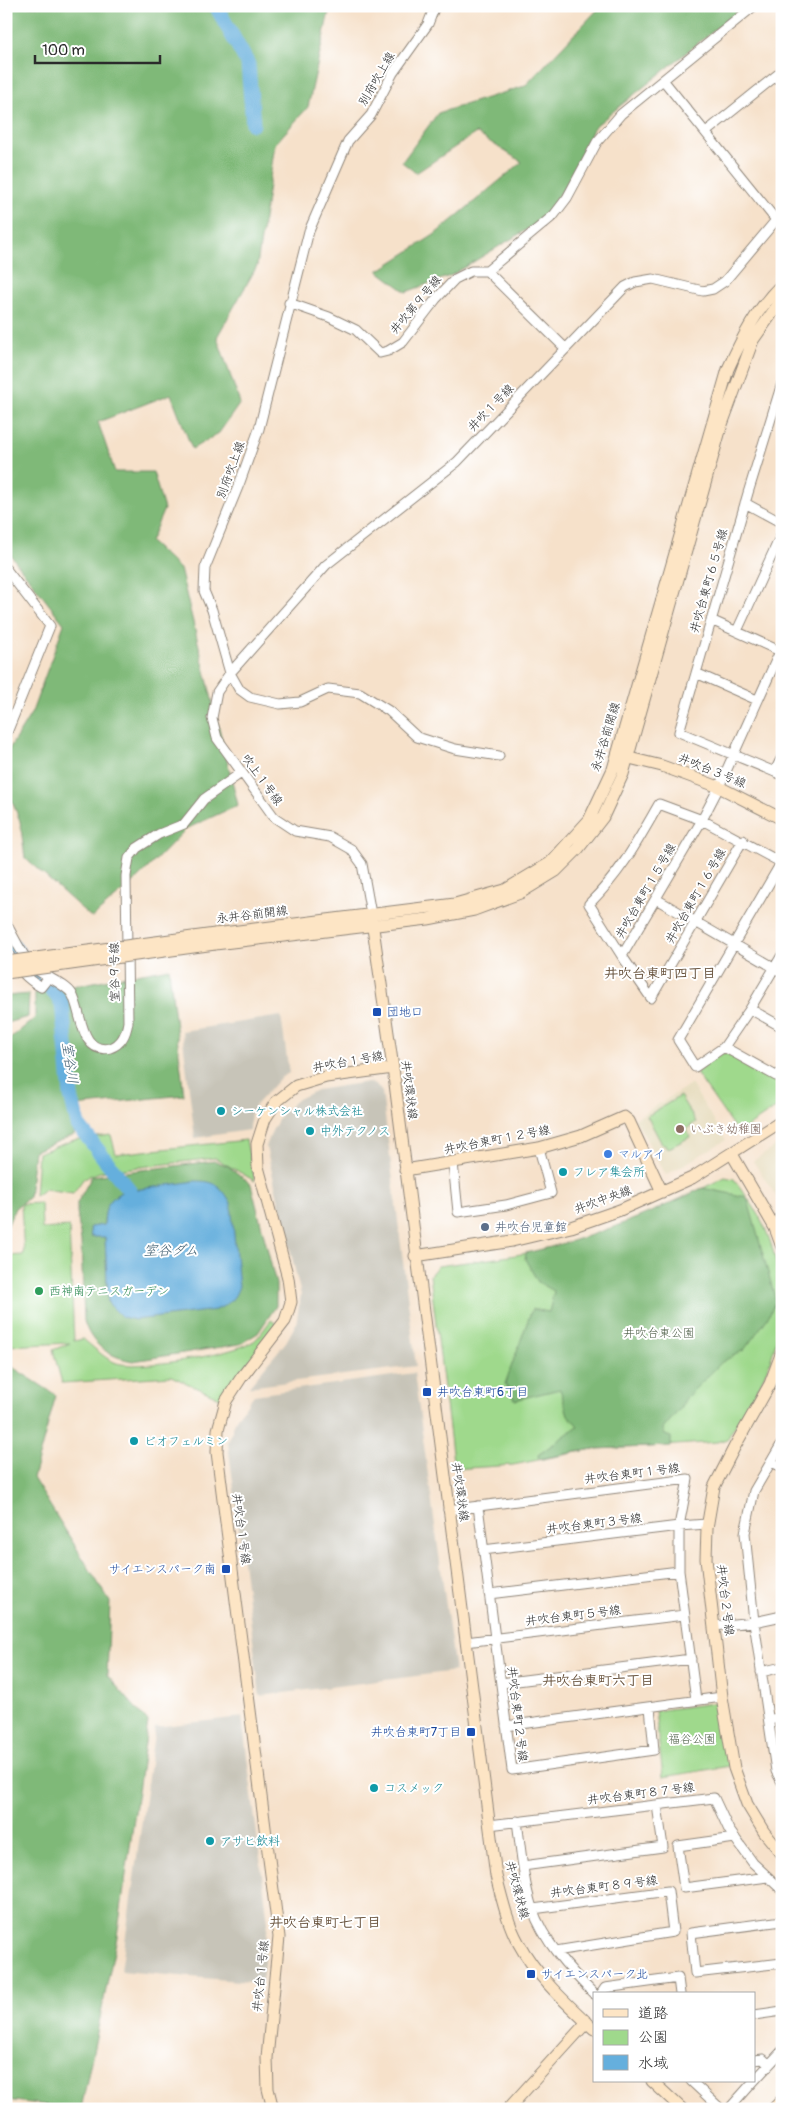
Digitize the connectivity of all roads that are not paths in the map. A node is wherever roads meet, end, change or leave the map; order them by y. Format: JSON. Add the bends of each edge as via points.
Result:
{"nodes":[{"id":1,"x":435,"y":6,"type":"edge"},
{"id":2,"x":754,"y":6,"type":"edge"},
{"id":3,"x":782,"y":71,"type":"edge"},
{"id":4,"x":664,"y":81,"type":"junction"},
{"id":5,"x":706,"y":132,"type":"junction"},
{"id":6,"x":782,"y":213,"type":"edge"},
{"id":7,"x":776,"y":220,"type":"junction"},
{"id":8,"x":487,"y":271,"type":"junction"},
{"id":9,"x":782,"y":284,"type":"edge"},
{"id":10,"x":782,"y":299,"type":"edge"},
{"id":11,"x":290,"y":303,"type":"junction"},
{"id":12,"x":565,"y":348,"type":"junction"},
{"id":13,"x":782,"y":383,"type":"edge"},
{"id":14,"x":780,"y":394,"type":"edge"},
{"id":15,"x":745,"y":503,"type":"junction"},
{"id":16,"x":782,"y":523,"type":"edge"},
{"id":17,"x":782,"y":534,"type":"edge"},
{"id":18,"x":6,"y":569,"type":"edge"},
{"id":19,"x":711,"y":620,"type":"junction"},
{"id":20,"x":737,"y":631,"type":"junction"},
{"id":21,"x":781,"y":650,"type":"edge"},
{"id":22,"x":230,"y":673,"type":"junction"},
{"id":23,"x":696,"y":673,"type":"junction"},
{"id":24,"x":757,"y":700,"type":"junction"},
{"id":25,"x":6,"y":735,"type":"edge"},
{"id":26,"x":733,"y":753,"type":"junction"},
{"id":27,"x":616,"y":754,"type":"junction"},
{"id":28,"x":499,"y":756,"type":"dead end"},
{"id":29,"x":782,"y":757,"type":"edge"},
{"id":30,"x":628,"y":758,"type":"junction"},
{"id":31,"x":241,"y":773,"type":"junction"},
{"id":32,"x":778,"y":773,"type":"edge"},
{"id":33,"x":719,"y":787,"type":"junction"},
{"id":34,"x":782,"y":819,"type":"edge"},
{"id":35,"x":702,"y":820,"type":"junction"},
{"id":36,"x":742,"y":840,"type":"junction"},
{"id":37,"x":782,"y":863,"type":"edge"},
{"id":38,"x":656,"y":899,"type":"junction"},
{"id":39,"x":371,"y":914,"type":"junction"},
{"id":40,"x":696,"y":922,"type":"junction"},
{"id":41,"x":6,"y":923,"type":"edge"},
{"id":42,"x":372,"y":927,"type":"junction"},
{"id":43,"x":215,"y":939,"type":"junction"},
{"id":44,"x":734,"y":945,"type":"junction"},
{"id":45,"x":6,"y":950,"type":"edge"},
{"id":46,"x":782,"y":955,"type":"edge"},
{"id":47,"x":622,"y":956,"type":"junction"},
{"id":48,"x":6,"y":962,"type":"edge"},
{"id":49,"x":778,"y":969,"type":"edge"},
{"id":50,"x":6,"y":973,"type":"edge"},
{"id":51,"x":49,"y":977,"type":"junction"},
{"id":52,"x":750,"y":1009,"type":"junction"},
{"id":53,"x":782,"y":1027,"type":"edge"},
{"id":54,"x":724,"y":1047,"type":"junction"},
{"id":55,"x":392,"y":1068,"type":"junction"},
{"id":56,"x":782,"y":1072,"type":"edge"},
{"id":57,"x":782,"y":1121,"type":"edge"},
{"id":58,"x":539,"y":1148,"type":"junction"},
{"id":59,"x":732,"y":1154,"type":"junction"},
{"id":60,"x":453,"y":1164,"type":"junction"},
{"id":61,"x":405,"y":1170,"type":"junction"},
{"id":62,"x":662,"y":1192,"type":"junction"},
{"id":63,"x":782,"y":1247,"type":"edge"},
{"id":64,"x":415,"y":1256,"type":"junction"},
{"id":65,"x":782,"y":1352,"type":"edge"},
{"id":66,"x":782,"y":1443,"type":"edge"},
{"id":67,"x":771,"y":1462,"type":"junction"},
{"id":68,"x":782,"y":1467,"type":"edge"},
{"id":69,"x":478,"y":1506,"type":"junction"},
{"id":70,"x":448,"y":1510,"type":"junction"},
{"id":71,"x":707,"y":1524,"type":"junction"},
{"id":72,"x":679,"y":1526,"type":"junction"},
{"id":73,"x":483,"y":1550,"type":"junction"},
{"id":74,"x":679,"y":1571,"type":"junction"},
{"id":75,"x":489,"y":1594,"type":"junction"},
{"id":76,"x":684,"y":1615,"type":"junction"},
{"id":77,"x":782,"y":1616,"type":"edge"},
{"id":78,"x":754,"y":1622,"type":"junction"},
{"id":79,"x":714,"y":1626,"type":"junction"},
{"id":80,"x":494,"y":1638,"type":"junction"},
{"id":81,"x":466,"y":1642,"type":"junction"},
{"id":82,"x":690,"y":1659,"type":"junction"},
{"id":83,"x":782,"y":1667,"type":"edge"},
{"id":84,"x":762,"y":1672,"type":"junction"},
{"id":85,"x":500,"y":1683,"type":"junction"},
{"id":86,"x":722,"y":1697,"type":"junction"},
{"id":87,"x":696,"y":1700,"type":"junction"},
{"id":88,"x":650,"y":1707,"type":"junction"},
{"id":89,"x":782,"y":1717,"type":"edge"},
{"id":90,"x":769,"y":1720,"type":"junction"},
{"id":91,"x":506,"y":1726,"type":"junction"},
{"id":92,"x":779,"y":1771,"type":"edge"},
{"id":93,"x":782,"y":1782,"type":"edge"},
{"id":94,"x":657,"y":1805,"type":"junction"},
{"id":95,"x":517,"y":1822,"type":"junction"},
{"id":96,"x":490,"y":1825,"type":"junction"},
{"id":97,"x":735,"y":1838,"type":"junction"},
{"id":98,"x":782,"y":1854,"type":"edge"},
{"id":99,"x":523,"y":1866,"type":"junction"},
{"id":100,"x":768,"y":1877,"type":"junction"},
{"id":101,"x":782,"y":1890,"type":"edge"},
{"id":102,"x":533,"y":1909,"type":"junction"},
{"id":103,"x":782,"y":1921,"type":"edge"},
{"id":104,"x":556,"y":1951,"type":"junction"},
{"id":105,"x":782,"y":1962,"type":"edge"},
{"id":106,"x":602,"y":1992,"type":"edge"},
{"id":107,"x":680,"y":1992,"type":"edge"},
{"id":108,"x":593,"y":1993,"type":"edge"},
{"id":109,"x":782,"y":2011,"type":"edge"},
{"id":110,"x":756,"y":2015,"type":"edge"},
{"id":111,"x":591,"y":2025,"type":"edge"},
{"id":112,"x":782,"y":2051,"type":"edge"},
{"id":113,"x":756,"y":2060,"type":"edge"},
{"id":114,"x":769,"y":2065,"type":"junction"},
{"id":115,"x":756,"y":2079,"type":"edge"},
{"id":116,"x":653,"y":2082,"type":"edge"},
{"id":117,"x":692,"y":2082,"type":"edge"},
{"id":118,"x":753,"y":2082,"type":"edge"},
{"id":119,"x":782,"y":2100,"type":"edge"},
{"id":120,"x":273,"y":2109,"type":"edge"},
{"id":121,"x":508,"y":2109,"type":"edge"},
{"id":122,"x":682,"y":2109,"type":"edge"},
{"id":123,"x":721,"y":2109,"type":"edge"},
{"id":124,"x":729,"y":2109,"type":"edge"},
{"id":125,"x":773,"y":2109,"type":"edge"}],
"edges":[{"from":1,"to":11,"type":"street","name":"別府吹上線","via":[[428,24],[393,72],[372,115],[348,140],[309,231]]},
{"from":2,"to":4,"type":"street"},
{"from":3,"to":5,"type":"street"},
{"from":4,"to":5,"type":"street"},
{"from":4,"to":8,"type":"street","via":[[621,114],[597,142],[567,198],[554,215]]},
{"from":5,"to":7,"type":"street"},
{"from":6,"to":7,"type":"street","name":"井吹１号線"},
{"from":7,"to":12,"type":"street","name":"井吹１号線","via":[[725,281],[712,289],[703,291],[653,279],[635,282],[625,287]]},
{"from":8,"to":11,"type":"street","name":"井吹第９号線","via":[[471,271],[455,279],[403,342],[388,352],[380,353],[356,330]]},
{"from":8,"to":12,"type":"street"},
{"from":9,"to":27,"type":"street","name":"永井谷前開線","via":[[743,335],[728,369]]},
{"from":10,"to":30,"type":"street","name":"永井谷前開線","via":[[753,340],[721,427]]},
{"from":11,"to":22,"type":"street","name":"別府吹上線","via":[[259,429],[205,568],[204,591]]},
{"from":12,"to":22,"type":"street","name":"井吹１号線","via":[[457,462],[326,565]]},
{"from":13,"to":14,"type":"street","name":"井吹台東町６５号線"},
{"from":14,"to":15,"type":"street","name":"井吹台東町６５号線"},
{"from":15,"to":16,"type":"street"},
{"from":15,"to":19,"type":"street","name":"井吹台東町６５号線"},
{"from":17,"to":20,"type":"street"},
{"from":18,"to":25,"type":"street","via":[[50,626]]},
{"from":19,"to":20,"type":"street"},
{"from":19,"to":23,"type":"street","name":"井吹台東町６５号線"},
{"from":20,"to":21,"type":"street"},
{"from":21,"to":24,"type":"street","name":"井吹台東町１５号線"},
{"from":22,"to":28,"type":"street","name":"別府吹上線","via":[[239,689],[250,697],[280,704],[300,702],[328,689],[360,693],[389,711],[417,737],[455,749]]},
{"from":22,"to":31,"type":"street","name":"吹上１号線","via":[[217,692],[212,718],[217,738]]},
{"from":23,"to":24,"type":"street"},
{"from":23,"to":26,"type":"street","name":"井吹台東町６５号線","via":[[679,732]]},
{"from":24,"to":26,"type":"street","name":"井吹台東町１５号線"},
{"from":26,"to":32,"type":"street"},
{"from":26,"to":33,"type":"street","name":"井吹台東町１５号線"},
{"from":27,"to":30,"type":"street","name":"井吹台３号線"},
{"from":27,"to":39,"type":"street","name":"永井谷前開線","via":[[613,769],[589,820],[550,863],[505,890],[454,904]]},
{"from":29,"to":32,"type":"street"},
{"from":30,"to":33,"type":"street","name":"井吹台３号線","via":[[662,766]]},
{"from":30,"to":42,"type":"street","name":"永井谷前開線","via":[[603,817],[556,871],[520,893],[474,910]]},
{"from":31,"to":39,"type":"street","name":"吹上１号線","via":[[274,817],[295,831],[330,837],[351,849],[362,864]]},
{"from":31,"to":51,"type":"street","name":"室谷９号線","via":[[204,799],[184,824],[137,848],[129,858],[126,876],[128,1022],[125,1035],[116,1046],[105,1049],[94,1046],[86,1038],[72,994]]},
{"from":33,"to":34,"type":"street","name":"井吹台３号線"},
{"from":33,"to":35,"type":"street","name":"井吹台東町１５号線"},
{"from":35,"to":36,"type":"street"},
{"from":35,"to":38,"type":"street","name":"井吹台東町１５号線"},
{"from":35,"to":47,"type":"street","name":"井吹台東町１５号線","via":[[658,804],[629,858],[589,904]]},
{"from":36,"to":37,"type":"street"},
{"from":36,"to":40,"type":"street","name":"井吹台東町１６号線"},
{"from":37,"to":44,"type":"street"},
{"from":38,"to":40,"type":"street"},
{"from":38,"to":47,"type":"street","name":"井吹台東町１５号線"},
{"from":39,"to":42,"type":"street","name":"井吹環状線"},
{"from":39,"to":43,"type":"street","name":"永井谷前開線"},
{"from":40,"to":44,"type":"street"},
{"from":40,"to":47,"type":"street","name":"井吹台東町１６号線","via":[[651,998]]},
{"from":41,"to":51,"type":"street","name":"室谷９号線","via":[[32,966]]},
{"from":42,"to":43,"type":"street","name":"永井谷前開線"},
{"from":42,"to":55,"type":"street","name":"井吹環状線"},
{"from":43,"to":48,"type":"street","name":"永井谷前開線","bridge":true},
{"from":43,"to":50,"type":"street","name":"永井谷前開線","bridge":true},
{"from":44,"to":49,"type":"street"},
{"from":44,"to":54,"type":"street","via":[[678,1040],[695,1067]]},
{"from":45,"to":51,"type":"street","via":[[30,981],[41,987]]},
{"from":46,"to":49,"type":"street"},
{"from":49,"to":52,"type":"street"},
{"from":52,"to":53,"type":"street"},
{"from":52,"to":54,"type":"street"},
{"from":54,"to":56,"type":"street","via":[[776,1076]]},
{"from":55,"to":61,"type":"street","name":"井吹環状線"},
{"from":55,"to":120,"type":"street","name":"井吹台１号線","via":[[326,1077],[296,1086],[276,1102],[266,1119],[257,1144],[258,1167],[288,1278],[291,1302],[285,1321],[226,1401],[218,1430],[217,1452],[279,1937],[266,2058]]},
{"from":57,"to":59,"type":"street","name":"井吹中央線"},
{"from":58,"to":60,"type":"street","name":"井吹台東町１２号線"},
{"from":58,"to":60,"type":"street","via":[[551,1193],[506,1205],[458,1212]]},
{"from":58,"to":62,"type":"street","name":"井吹台東町１２号線","via":[[581,1136],[624,1117],[629,1121]]},
{"from":59,"to":62,"type":"street","name":"井吹中央線"},
{"from":59,"to":63,"type":"street","via":[[775,1228]]},
{"from":60,"to":61,"type":"street","name":"井吹台東町１２号線"},
{"from":61,"to":64,"type":"street","name":"井吹環状線"},
{"from":62,"to":64,"type":"street","name":"井吹中央線","via":[[572,1227],[512,1241]]},
{"from":64,"to":70,"type":"street","name":"井吹環状線"},
{"from":65,"to":71,"type":"street","name":"井吹台２号線","via":[[770,1384],[714,1487]]},
{"from":66,"to":67,"type":"street"},
{"from":67,"to":68,"type":"street"},
{"from":67,"to":78,"type":"street","via":[[754,1491],[745,1533]]},
{"from":69,"to":70,"type":"street","name":"井吹台東町１号線"},
{"from":69,"to":72,"type":"street","name":"井吹台東町１号線","via":[[688,1479]]},
{"from":69,"to":73,"type":"street","name":"井吹台東町２号線"},
{"from":70,"to":81,"type":"street","name":"井吹環状線"},
{"from":71,"to":72,"type":"street","name":"井吹台東町３号線"},
{"from":71,"to":79,"type":"street","name":"井吹台２号線","via":[[706,1559]]},
{"from":72,"to":73,"type":"street","name":"井吹台東町３号線"},
{"from":72,"to":74,"type":"street","name":"井吹台東町１号線"},
{"from":73,"to":75,"type":"street","name":"井吹台東町２号線"},
{"from":74,"to":75,"type":"street"},
{"from":74,"to":76,"type":"street","name":"井吹台東町１号線"},
{"from":75,"to":80,"type":"street","name":"井吹台東町２号線"},
{"from":76,"to":80,"type":"street","name":"井吹台東町５号線"},
{"from":76,"to":82,"type":"street","name":"井吹台東町１号線"},
{"from":77,"to":78,"type":"street"},
{"from":78,"to":79,"type":"street"},
{"from":78,"to":84,"type":"street"},
{"from":79,"to":86,"type":"street","name":"井吹台２号線"},
{"from":80,"to":81,"type":"street","name":"井吹台東町５号線"},
{"from":80,"to":85,"type":"street","name":"井吹台東町２号線"},
{"from":81,"to":96,"type":"street","name":"井吹環状線"},
{"from":82,"to":85,"type":"street"},
{"from":82,"to":87,"type":"street","name":"井吹台東町１号線"},
{"from":83,"to":84,"type":"street"},
{"from":84,"to":90,"type":"street"},
{"from":85,"to":91,"type":"street","name":"井吹台東町２号線"},
{"from":86,"to":87,"type":"street"},
{"from":86,"to":98,"type":"street","name":"井吹台２号線","via":[[734,1768],[747,1804]]},
{"from":87,"to":88,"type":"street"},
{"from":88,"to":91,"type":"street"},
{"from":88,"to":91,"type":"street","name":"井吹台東町２号線","via":[[654,1750],[512,1770]]},
{"from":89,"to":90,"type":"street"},
{"from":90,"to":92,"type":"street"},
{"from":92,"to":93,"type":"street"},
{"from":94,"to":95,"type":"street","name":"井吹台東町８７号線"},
{"from":94,"to":97,"type":"street","name":"井吹台東町８７号線","via":[[714,1798]]},
{"from":94,"to":99,"type":"street","via":[[663,1848]]},
{"from":95,"to":96,"type":"street","name":"井吹台東町８７号線"},
{"from":95,"to":99,"type":"street"},
{"from":96,"to":111,"type":"street","name":"井吹環状線","via":[[496,1876],[518,1942],[546,1982]]},
{"from":97,"to":100,"type":"street","name":"井吹台東町８７号線"},
{"from":97,"to":100,"type":"street","via":[[678,1846],[684,1888]]},
{"from":99,"to":102,"type":"street"},
{"from":100,"to":101,"type":"street","name":"井吹台東町８７号線"},
{"from":102,"to":104,"type":"street"},
{"from":102,"to":104,"type":"street","name":"井吹台東町８９号線","via":[[668,1891],[673,1932]]},
{"from":103,"to":105,"type":"street","via":[[691,1933],[695,1973]]},
{"from":104,"to":108,"type":"street"},
{"from":106,"to":107,"type":"street","via":[[605,1988],[678,1978]]},
{"from":109,"to":110,"type":"street"},
{"from":111,"to":121,"type":"street"},
{"from":112,"to":114,"type":"street"},
{"from":113,"to":114,"type":"street","via":[[763,2059]]},
{"from":114,"to":115,"type":"street"},
{"from":116,"to":122,"type":"street"},
{"from":117,"to":123,"type":"street"},
{"from":118,"to":124,"type":"street"},
{"from":119,"to":125,"type":"street"}]}
